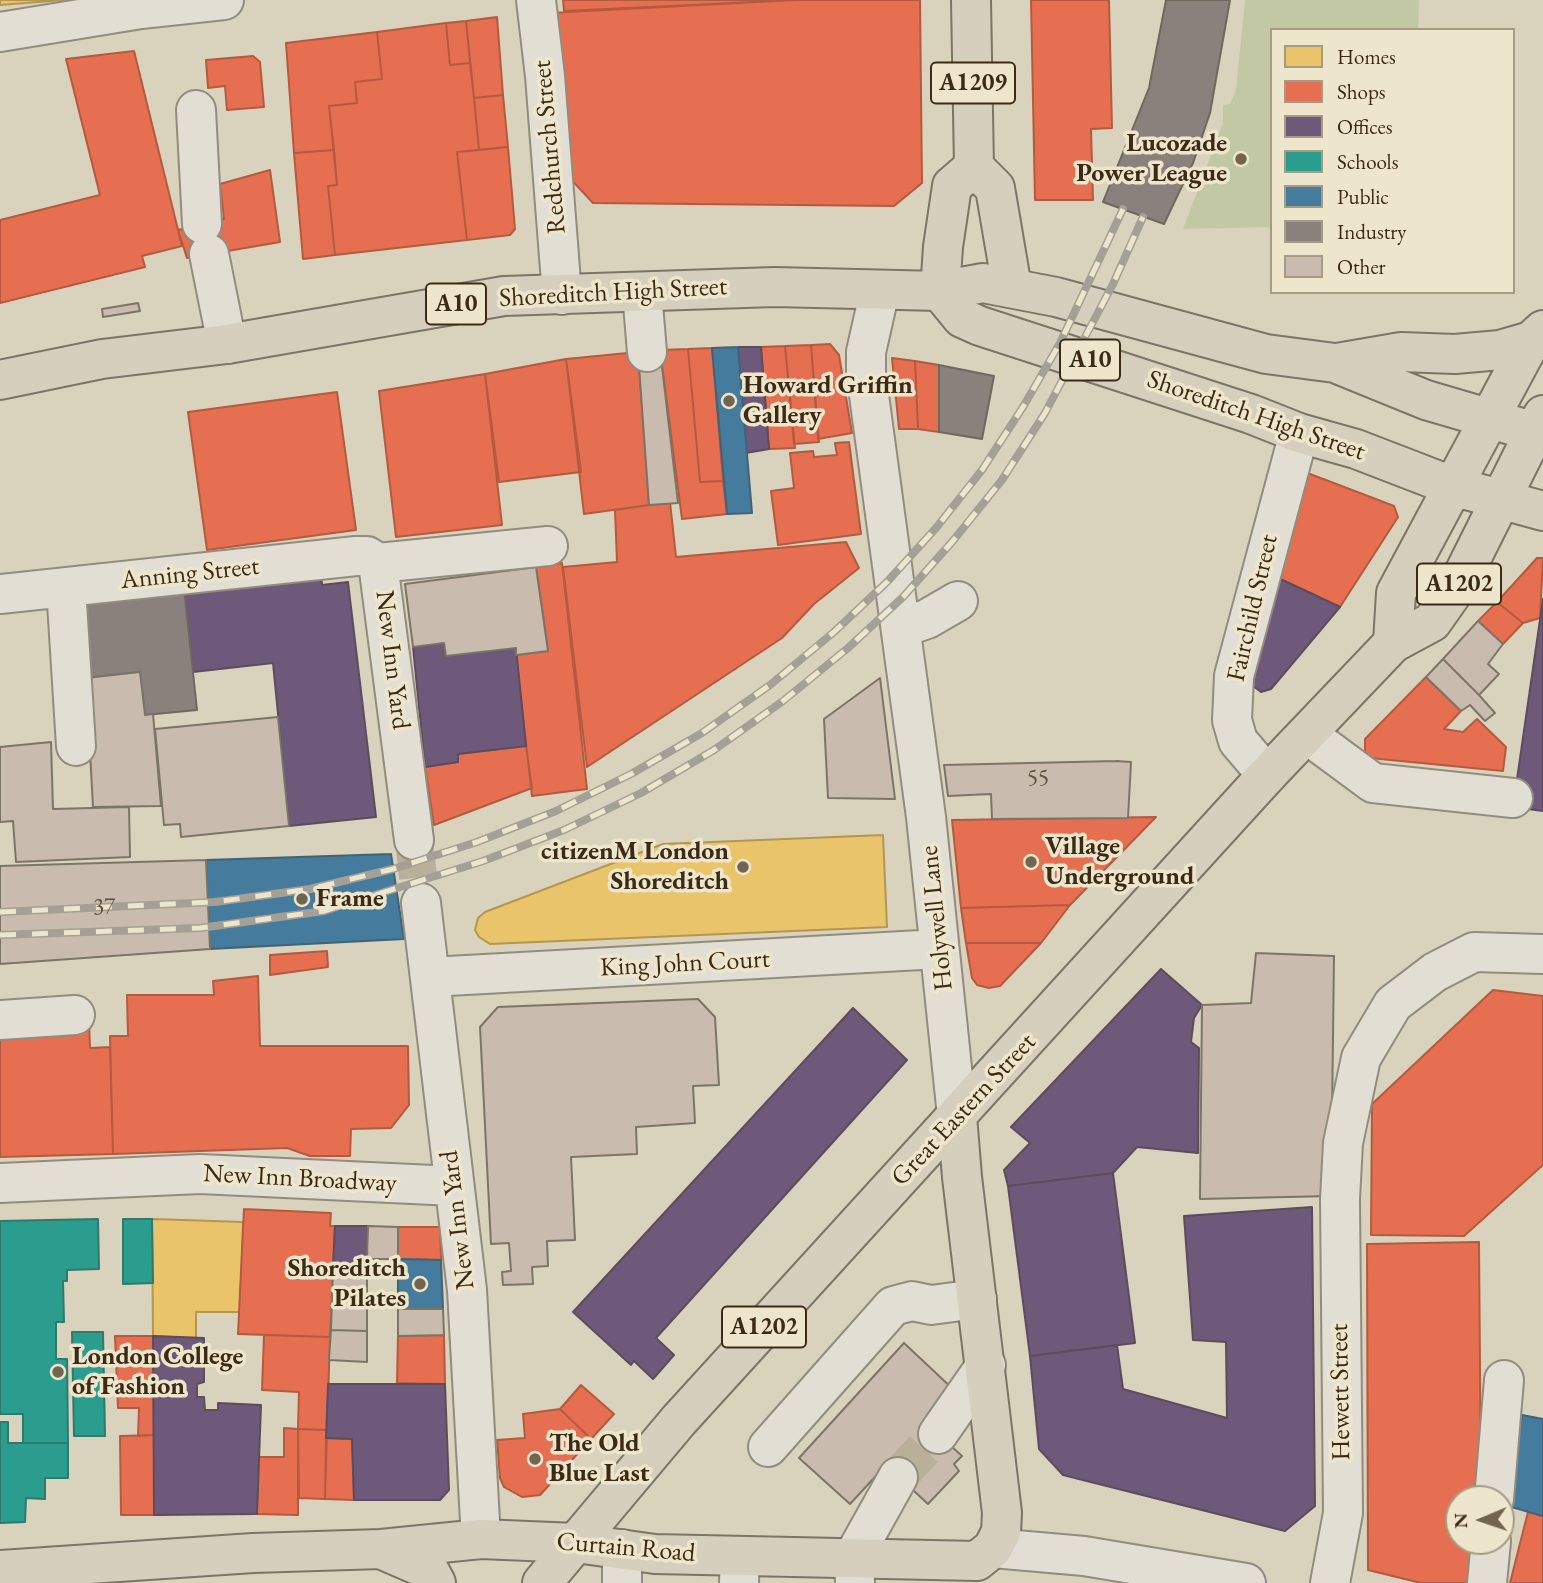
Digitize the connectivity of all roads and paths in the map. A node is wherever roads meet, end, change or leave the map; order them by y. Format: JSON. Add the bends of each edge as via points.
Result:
{"nodes":[{"id":1,"x":224,"y":0,"type":"edge"},
{"id":2,"x":536,"y":0,"type":"edge"},
{"id":3,"x":971,"y":0,"type":"edge"},
{"id":4,"x":0,"y":32,"type":"edge"},
{"id":5,"x":196,"y":110,"type":"dead end"},
{"id":6,"x":975,"y":167,"type":"junction"},
{"id":7,"x":1012,"y":288,"type":"junction"},
{"id":8,"x":880,"y":290,"type":"junction"},
{"id":9,"x":940,"y":290,"type":"junction"},
{"id":10,"x":642,"y":292,"type":"junction"},
{"id":11,"x":562,"y":295,"type":"junction"},
{"id":12,"x":1537,"y":335,"type":"edge"},
{"id":13,"x":227,"y":344,"type":"junction"},
{"id":14,"x":647,"y":352,"type":"dead end"},
{"id":15,"x":1335,"y":363,"type":"junction"},
{"id":16,"x":0,"y":380,"type":"edge"},
{"id":17,"x":1491,"y":418,"type":"junction"},
{"id":18,"x":1540,"y":427,"type":"edge"},
{"id":19,"x":1298,"y":433,"type":"junction"},
{"id":20,"x":1452,"y":486,"type":"junction"},
{"id":21,"x":1500,"y":501,"type":"junction"},
{"id":22,"x":1543,"y":511,"type":"edge"},
{"id":23,"x":548,"y":546,"type":"dead end"},
{"id":24,"x":378,"y":563,"type":"junction"},
{"id":25,"x":66,"y":587,"type":"junction"},
{"id":26,"x":0,"y":594,"type":"edge"},
{"id":27,"x":958,"y":601,"type":"dead end"},
{"id":28,"x":901,"y":628,"type":"junction"},
{"id":29,"x":1392,"y":643,"type":"junction"},
{"id":30,"x":1308,"y":735,"type":"junction"},
{"id":31,"x":76,"y":746,"type":"dead end"},
{"id":32,"x":1268,"y":775,"type":"junction"},
{"id":33,"x":1513,"y":798,"type":"dead end"},
{"id":34,"x":414,"y":840,"type":"tunnel mouth"},
{"id":35,"x":421,"y":903,"type":"tunnel mouth"},
{"id":36,"x":939,"y":949,"type":"junction"},
{"id":37,"x":1543,"y":954,"type":"edge"},
{"id":38,"x":430,"y":977,"type":"junction"},
{"id":39,"x":75,"y":1015,"type":"dead end"},
{"id":40,"x":0,"y":1020,"type":"edge"},
{"id":41,"x":957,"y":1115,"type":"junction"},
{"id":42,"x":0,"y":1182,"type":"edge"},
{"id":43,"x":454,"y":1186,"type":"junction"},
{"id":44,"x":977,"y":1299,"type":"junction"},
{"id":45,"x":986,"y":1365,"type":"junction"},
{"id":46,"x":1504,"y":1380,"type":"dead end"},
{"id":47,"x":938,"y":1434,"type":"tunnel mouth"},
{"id":48,"x":768,"y":1447,"type":"dead end"},
{"id":49,"x":898,"y":1477,"type":"tunnel mouth"},
{"id":50,"x":1495,"y":1485,"type":"edge"},
{"id":51,"x":481,"y":1539,"type":"junction"},
{"id":52,"x":576,"y":1543,"type":"junction"},
{"id":53,"x":993,"y":1548,"type":"junction"},
{"id":54,"x":381,"y":1549,"type":"junction"},
{"id":55,"x":1489,"y":1555,"type":"edge"},
{"id":56,"x":622,"y":1566,"type":"edge"},
{"id":57,"x":1043,"y":1567,"type":"edge"},
{"id":58,"x":0,"y":1570,"type":"edge"},
{"id":59,"x":739,"y":1570,"type":"edge"},
{"id":60,"x":854,"y":1570,"type":"edge"},
{"id":61,"x":436,"y":1583,"type":"edge"},
{"id":62,"x":542,"y":1583,"type":"edge"},
{"id":63,"x":1246,"y":1583,"type":"edge"},
{"id":64,"x":1330,"y":1583,"type":"edge"},
{"id":65,"x":1487,"y":1583,"type":"edge"}],
"edges":[{"from":1,"to":4,"type":"street"},
{"from":2,"to":11,"type":"street","name":"Redchurch Street"},
{"from":3,"to":6,"type":"main road","number":"A1209"},
{"from":5,"to":13,"type":"street","via":[[205,239]]},
{"from":6,"to":7,"type":"main road","via":[[995,188]]},
{"from":6,"to":9,"type":"main road","via":[[952,186]]},
{"from":7,"to":9,"type":"main road","name":"Shoreditch High Street","number":"A10","via":[[983,283]]},
{"from":7,"to":15,"type":"main road","name":"Shoreditch High Street","number":"A10","via":[[1266,354]]},
{"from":8,"to":9,"type":"main road","name":"Shoreditch High Street","number":"A10"},
{"from":8,"to":10,"type":"main road","name":"Shoreditch High Street","number":"A10","via":[[775,287]]},
{"from":8,"to":28,"type":"street","name":"Holywell Lane","via":[[866,373]]},
{"from":9,"to":19,"type":"main road","name":"Shoreditch High Street","number":"A10","via":[[962,318],[980,327]]},
{"from":10,"to":11,"type":"main road","name":"Shoreditch High Street","number":"A10"},
{"from":10,"to":14,"type":"street"},
{"from":11,"to":13,"type":"main road","name":"Shoreditch High Street","number":"A10","via":[[478,300]]},
{"from":12,"to":15,"type":"main road","number":"A1202","via":[[1500,350],[1401,352]]},
{"from":12,"to":17,"type":"main road","number":"A1202"},
{"from":13,"to":16,"type":"main road","name":"Shoreditch High Street","number":"A10","via":[[102,359]]},
{"from":15,"to":17,"type":"main road","name":"Shoreditch High Street","number":"A10","via":[[1405,392]]},
{"from":17,"to":18,"type":"main road","name":"Shoreditch High Street","number":"A10"},
{"from":17,"to":20,"type":"main road","number":"A1202"},
{"from":18,"to":21,"type":"main road","number":"A1202"},
{"from":19,"to":20,"type":"main road","name":"Shoreditch High Street","number":"A10","via":[[1356,449]]},
{"from":19,"to":32,"type":"street","name":"Fairchild Street","via":[[1234,676],[1232,720],[1238,741]]},
{"from":20,"to":21,"type":"main road","name":"Shoreditch High Street","number":"A10"},
{"from":20,"to":29,"type":"main road","number":"A1202","via":[[1396,593]]},
{"from":21,"to":22,"type":"main road","name":"Shoreditch High Street","number":"A10"},
{"from":21,"to":29,"type":"main road","name":"Great Eastern Street","number":"A1202","via":[[1447,605],[1432,622]]},
{"from":23,"to":24,"type":"street","name":"Anning Street"},
{"from":24,"to":25,"type":"street","name":"Anning Street","via":[[356,556]]},
{"from":24,"to":34,"type":"street","name":"New Inn Yard"},
{"from":25,"to":26,"type":"street","name":"Anning Street"},
{"from":25,"to":31,"type":"street"},
{"from":27,"to":28,"type":"street"},
{"from":28,"to":36,"type":"street","name":"Holywell Lane"},
{"from":29,"to":30,"type":"main road","name":"Great Eastern Street","number":"A1202"},
{"from":30,"to":32,"type":"main road","name":"Great Eastern Street","number":"A1202"},
{"from":30,"to":33,"type":"street","via":[[1373,783]]},
{"from":32,"to":41,"type":"main road","name":"Great Eastern Street","number":"A1202"},
{"from":35,"to":38,"type":"street","name":"New Inn Yard"},
{"from":36,"to":38,"type":"street","name":"King John Court"},
{"from":36,"to":41,"type":"street","name":"Holywell Lane"},
{"from":37,"to":64,"type":"street","name":"Hewett Street","via":[[1474,951],[1435,972],[1393,1004],[1361,1058],[1343,1143],[1343,1513]]},
{"from":38,"to":43,"type":"street","name":"New Inn Yard"},
{"from":39,"to":40,"type":"street"},
{"from":41,"to":44,"type":"main road","name":"Holywell Lane"},
{"from":41,"to":52,"type":"main road","name":"Great Eastern Street","number":"A1202","via":[[679,1420]]},
{"from":42,"to":43,"type":"street","name":"New Inn Broadway","via":[[200,1174]]},
{"from":43,"to":51,"type":"street","name":"New Inn Yard","via":[[467,1290]]},
{"from":44,"to":45,"type":"main road","name":"Holywell Lane"},
{"from":44,"to":48,"type":"street","via":[[893,1306]]},
{"from":45,"to":47,"type":"street"},
{"from":45,"to":53,"type":"main road","name":"Holywell Lane","via":[[1002,1513],[1001,1532]]},
{"from":46,"to":50,"type":"street"},
{"from":49,"to":60,"type":"street"},
{"from":51,"to":52,"type":"main road","name":"Curtain Road"},
{"from":51,"to":54,"type":"main road","name":"Curtain Road"},
{"from":52,"to":56,"type":"main road","name":"Curtain Road"},
{"from":52,"to":62,"type":"main road","name":"Great Eastern Street","number":"A1202"},
{"from":53,"to":57,"type":"street","name":"Curtain Road"},
{"from":53,"to":60,"type":"main road","name":"Curtain Road","via":[[977,1561]]},
{"from":54,"to":58,"type":"main road","name":"Curtain Road"},
{"from":54,"to":61,"type":"main road","via":[[429,1570]]},
{"from":55,"to":65,"type":"street"},
{"from":56,"to":59,"type":"main road","name":"Curtain Road","via":[[655,1554]]},
{"from":57,"to":63,"type":"street","name":"Curtain Road","via":[[1198,1573]]},
{"from":59,"to":60,"type":"main road","name":"Curtain Road"}]}
